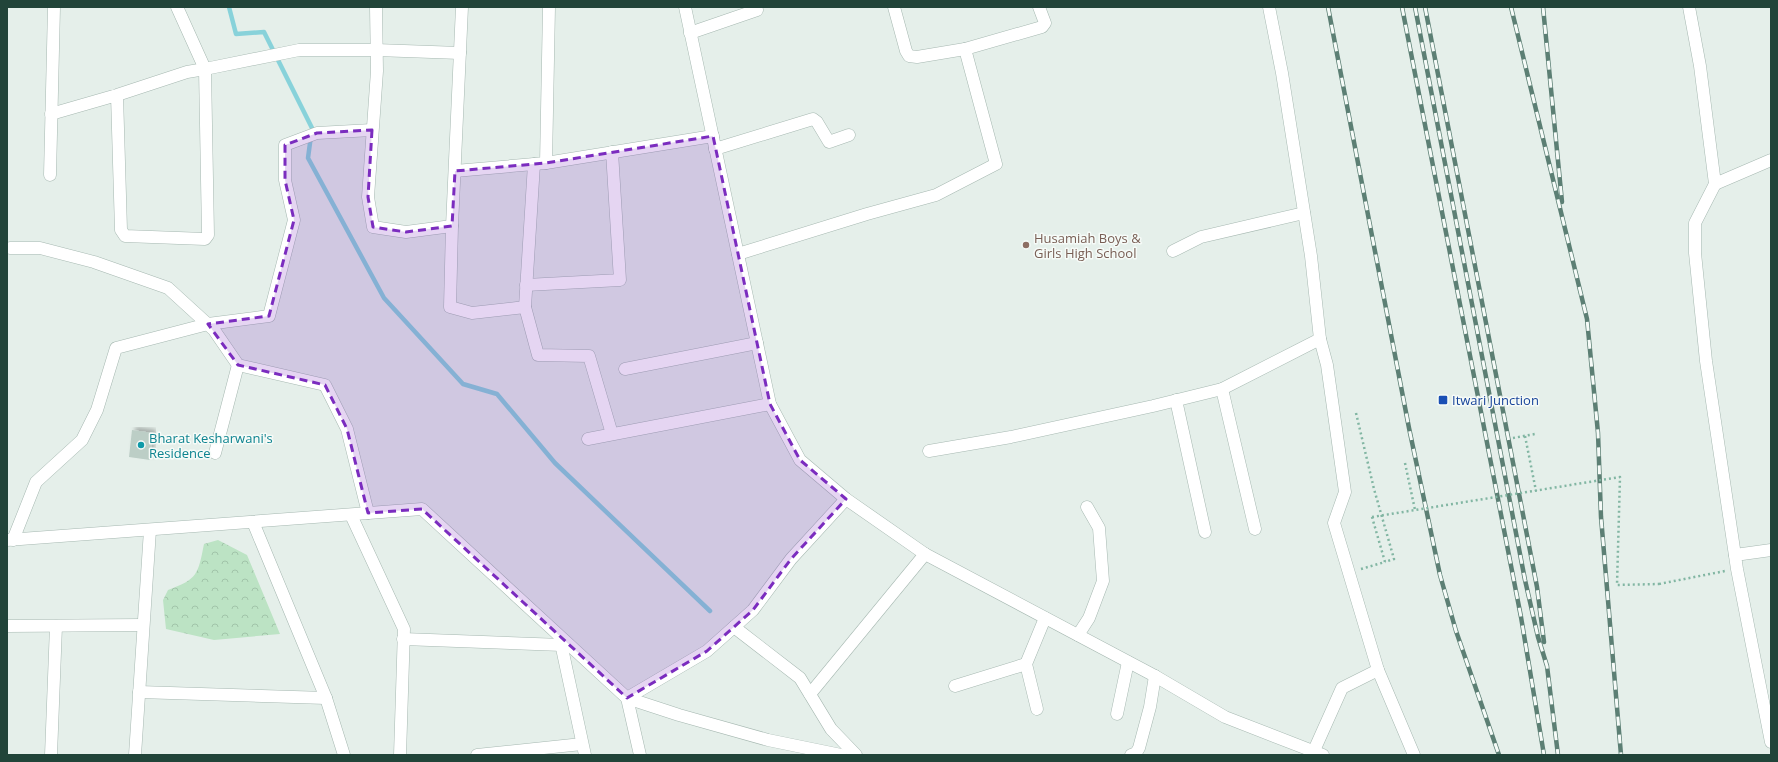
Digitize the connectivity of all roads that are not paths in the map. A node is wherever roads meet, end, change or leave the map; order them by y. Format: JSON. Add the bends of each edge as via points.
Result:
{"nodes":[{"id":1,"x":54,"y":7,"type":"edge"},
{"id":2,"x":177,"y":7,"type":"edge"},
{"id":3,"x":376,"y":7,"type":"edge"},
{"id":4,"x":462,"y":7,"type":"edge"},
{"id":5,"x":549,"y":7,"type":"edge"},
{"id":6,"x":685,"y":7,"type":"edge"},
{"id":7,"x":894,"y":7,"type":"edge"},
{"id":8,"x":1039,"y":7,"type":"edge"},
{"id":9,"x":1268,"y":7,"type":"edge"},
{"id":10,"x":1689,"y":7,"type":"edge"},
{"id":11,"x":757,"y":10,"type":"dead end"},
{"id":12,"x":690,"y":33,"type":"junction"},
{"id":13,"x":965,"y":49,"type":"junction"},
{"id":14,"x":376,"y":50,"type":"junction"},
{"id":15,"x":460,"y":53,"type":"junction"},
{"id":16,"x":205,"y":69,"type":"junction"},
{"id":17,"x":118,"y":95,"type":"junction"},
{"id":18,"x":51,"y":114,"type":"junction"},
{"id":19,"x":372,"y":130,"type":"junction"},
{"id":20,"x":849,"y":135,"type":"dead end"},
{"id":21,"x":712,"y":136,"type":"junction"},
{"id":22,"x":715,"y":148,"type":"junction"},
{"id":23,"x":612,"y":152,"type":"junction"},
{"id":24,"x":1771,"y":160,"type":"edge"},
{"id":25,"x":540,"y":163,"type":"junction"},
{"id":26,"x":455,"y":171,"type":"junction"},
{"id":27,"x":50,"y":175,"type":"dead end"},
{"id":28,"x":1715,"y":184,"type":"junction"},
{"id":29,"x":1304,"y":212,"type":"junction"},
{"id":30,"x":452,"y":226,"type":"junction"},
{"id":31,"x":10,"y":248,"type":"dead end"},
{"id":32,"x":1173,"y":251,"type":"dead end"},
{"id":33,"x":738,"y":254,"type":"junction"},
{"id":34,"x":526,"y":285,"type":"junction"},
{"id":35,"x":525,"y":307,"type":"junction"},
{"id":36,"x":208,"y":324,"type":"junction"},
{"id":37,"x":1320,"y":339,"type":"junction"},
{"id":38,"x":757,"y":343,"type":"junction"},
{"id":39,"x":238,"y":366,"type":"junction"},
{"id":40,"x":624,"y":369,"type":"dead end"},
{"id":41,"x":1222,"y":388,"type":"junction"},
{"id":42,"x":1176,"y":400,"type":"junction"},
{"id":43,"x":770,"y":404,"type":"junction"},
{"id":44,"x":612,"y":434,"type":"junction"},
{"id":45,"x":588,"y":439,"type":"dead end"},
{"id":46,"x":929,"y":451,"type":"dead end"},
{"id":47,"x":215,"y":453,"type":"dead end"},
{"id":48,"x":846,"y":499,"type":"junction"},
{"id":49,"x":1087,"y":507,"type":"dead end"},
{"id":50,"x":368,"y":513,"type":"junction"},
{"id":51,"x":351,"y":515,"type":"junction"},
{"id":52,"x":253,"y":522,"type":"junction"},
{"id":53,"x":1255,"y":529,"type":"dead end"},
{"id":54,"x":150,"y":530,"type":"junction"},
{"id":55,"x":1205,"y":532,"type":"dead end"},
{"id":56,"x":10,"y":540,"type":"edge"},
{"id":57,"x":1771,"y":550,"type":"edge"},
{"id":58,"x":925,"y":554,"type":"junction"},
{"id":59,"x":1735,"y":555,"type":"junction"},
{"id":60,"x":1045,"y":618,"type":"junction"},
{"id":61,"x":143,"y":624,"type":"junction"},
{"id":62,"x":7,"y":626,"type":"edge"},
{"id":63,"x":56,"y":626,"type":"junction"},
{"id":64,"x":734,"y":627,"type":"junction"},
{"id":65,"x":1078,"y":635,"type":"junction"},
{"id":66,"x":403,"y":639,"type":"junction"},
{"id":67,"x":561,"y":640,"type":"junction"},
{"id":68,"x":1128,"y":662,"type":"junction"},
{"id":69,"x":1026,"y":664,"type":"junction"},
{"id":70,"x":1378,"y":670,"type":"junction"},
{"id":71,"x":1155,"y":676,"type":"junction"},
{"id":72,"x":955,"y":686,"type":"dead end"},
{"id":73,"x":139,"y":692,"type":"junction"},
{"id":74,"x":810,"y":694,"type":"junction"},
{"id":75,"x":326,"y":698,"type":"junction"},
{"id":76,"x":627,"y":698,"type":"junction"},
{"id":77,"x":1037,"y":709,"type":"dead end"},
{"id":78,"x":1117,"y":714,"type":"dead end"},
{"id":79,"x":1771,"y":742,"type":"edge"},
{"id":80,"x":584,"y":749,"type":"edge"},
{"id":81,"x":1316,"y":754,"type":"edge"},
{"id":82,"x":51,"y":755,"type":"edge"},
{"id":83,"x":135,"y":755,"type":"edge"},
{"id":84,"x":344,"y":755,"type":"edge"},
{"id":85,"x":400,"y":755,"type":"edge"},
{"id":86,"x":477,"y":755,"type":"edge"},
{"id":87,"x":640,"y":755,"type":"edge"},
{"id":88,"x":841,"y":755,"type":"edge"},
{"id":89,"x":856,"y":755,"type":"edge"},
{"id":90,"x":1131,"y":755,"type":"edge"},
{"id":91,"x":1414,"y":755,"type":"edge"}],
"edges":[{"from":1,"to":18,"type":"street"},
{"from":2,"to":16,"type":"street"},
{"from":3,"to":14,"type":"street"},
{"from":4,"to":15,"type":"street"},
{"from":5,"to":25,"type":"street"},
{"from":6,"to":12,"type":"street"},
{"from":7,"to":13,"type":"street","via":[[906,51],[910,56]]},
{"from":8,"to":13,"type":"street","via":[[1045,23],[1042,27]]},
{"from":9,"to":29,"type":"street","via":[[1282,73]]},
{"from":10,"to":28,"type":"street","via":[[1700,66]]},
{"from":11,"to":12,"type":"street"},
{"from":12,"to":21,"type":"street"},
{"from":13,"to":33,"type":"street","via":[[996,164],[936,195]]},
{"from":14,"to":15,"type":"street"},
{"from":14,"to":16,"type":"street","via":[[299,50]]},
{"from":14,"to":19,"type":"street","via":[[377,71]]},
{"from":15,"to":26,"type":"street"},
{"from":16,"to":17,"type":"street","via":[[187,72]]},
{"from":16,"to":17,"type":"street","via":[[208,235],[205,239],[126,236],[121,230]]},
{"from":17,"to":18,"type":"street"},
{"from":18,"to":27,"type":"street"},
{"from":19,"to":30,"type":"street","via":[[368,197],[373,227],[406,232]]},
{"from":19,"to":36,"type":"street","via":[[317,133],[285,145],[285,180],[294,220],[269,316]]},
{"from":20,"to":22,"type":"street","via":[[829,142],[813,119]]},
{"from":21,"to":22,"type":"street"},
{"from":21,"to":23,"type":"street"},
{"from":22,"to":33,"type":"street"},
{"from":23,"to":25,"type":"street"},
{"from":23,"to":34,"type":"street","via":[[620,280]]},
{"from":24,"to":28,"type":"street"},
{"from":25,"to":26,"type":"street"},
{"from":25,"to":34,"type":"street"},
{"from":26,"to":30,"type":"street"},
{"from":28,"to":59,"type":"street","via":[[1695,222],[1695,253],[1706,361]]},
{"from":29,"to":32,"type":"street","via":[[1201,237]]},
{"from":29,"to":37,"type":"street"},
{"from":30,"to":35,"type":"street","via":[[450,307],[472,313]]},
{"from":31,"to":36,"type":"street","via":[[40,248],[94,262],[168,288]]},
{"from":33,"to":38,"type":"street"},
{"from":34,"to":35,"type":"street"},
{"from":35,"to":44,"type":"street","via":[[538,355],[589,356]]},
{"from":36,"to":39,"type":"street"},
{"from":36,"to":56,"type":"street","via":[[116,348],[97,410],[82,440],[36,482]]},
{"from":37,"to":41,"type":"street"},
{"from":37,"to":70,"type":"street","via":[[1327,365],[1345,492],[1334,523]]},
{"from":38,"to":40,"type":"street"},
{"from":38,"to":43,"type":"street"},
{"from":39,"to":47,"type":"street"},
{"from":39,"to":50,"type":"street","via":[[325,385],[347,429]]},
{"from":41,"to":42,"type":"street"},
{"from":41,"to":53,"type":"street"},
{"from":42,"to":46,"type":"street","via":[[1011,437]]},
{"from":42,"to":55,"type":"street"},
{"from":43,"to":44,"type":"street"},
{"from":43,"to":48,"type":"street","via":[[800,460]]},
{"from":44,"to":45,"type":"street"},
{"from":48,"to":58,"type":"street"},
{"from":48,"to":64,"type":"street","via":[[791,559],[753,610]]},
{"from":49,"to":65,"type":"street","via":[[1099,528],[1103,581],[1089,618]]},
{"from":50,"to":51,"type":"street"},
{"from":50,"to":67,"type":"street","via":[[422,509]]},
{"from":51,"to":52,"type":"street"},
{"from":51,"to":66,"type":"street","via":[[404,629]]},
{"from":52,"to":54,"type":"street"},
{"from":52,"to":75,"type":"street"},
{"from":54,"to":56,"type":"street"},
{"from":54,"to":61,"type":"street"},
{"from":57,"to":59,"type":"street"},
{"from":58,"to":60,"type":"street"},
{"from":58,"to":74,"type":"street"},
{"from":59,"to":79,"type":"street"},
{"from":60,"to":65,"type":"street"},
{"from":60,"to":69,"type":"street"},
{"from":61,"to":63,"type":"street"},
{"from":61,"to":73,"type":"street"},
{"from":62,"to":63,"type":"street"},
{"from":63,"to":82,"type":"street"},
{"from":64,"to":74,"type":"street","via":[[800,678]]},
{"from":64,"to":76,"type":"street","via":[[707,651]]},
{"from":65,"to":68,"type":"street"},
{"from":66,"to":67,"type":"street"},
{"from":66,"to":85,"type":"street"},
{"from":67,"to":76,"type":"street"},
{"from":67,"to":80,"type":"street"},
{"from":68,"to":71,"type":"street"},
{"from":68,"to":78,"type":"street"},
{"from":69,"to":72,"type":"street"},
{"from":69,"to":77,"type":"street"},
{"from":70,"to":81,"type":"street","via":[[1342,688]]},
{"from":70,"to":91,"type":"street"},
{"from":71,"to":81,"type":"street","via":[[1225,717]]},
{"from":71,"to":90,"type":"street","via":[[1139,748]]},
{"from":73,"to":75,"type":"street"},
{"from":73,"to":83,"type":"street"},
{"from":74,"to":89,"type":"street","via":[[831,729]]},
{"from":75,"to":84,"type":"street"},
{"from":76,"to":87,"type":"street"},
{"from":76,"to":88,"type":"street","via":[[768,740]]},
{"from":80,"to":86,"type":"street"}]}
